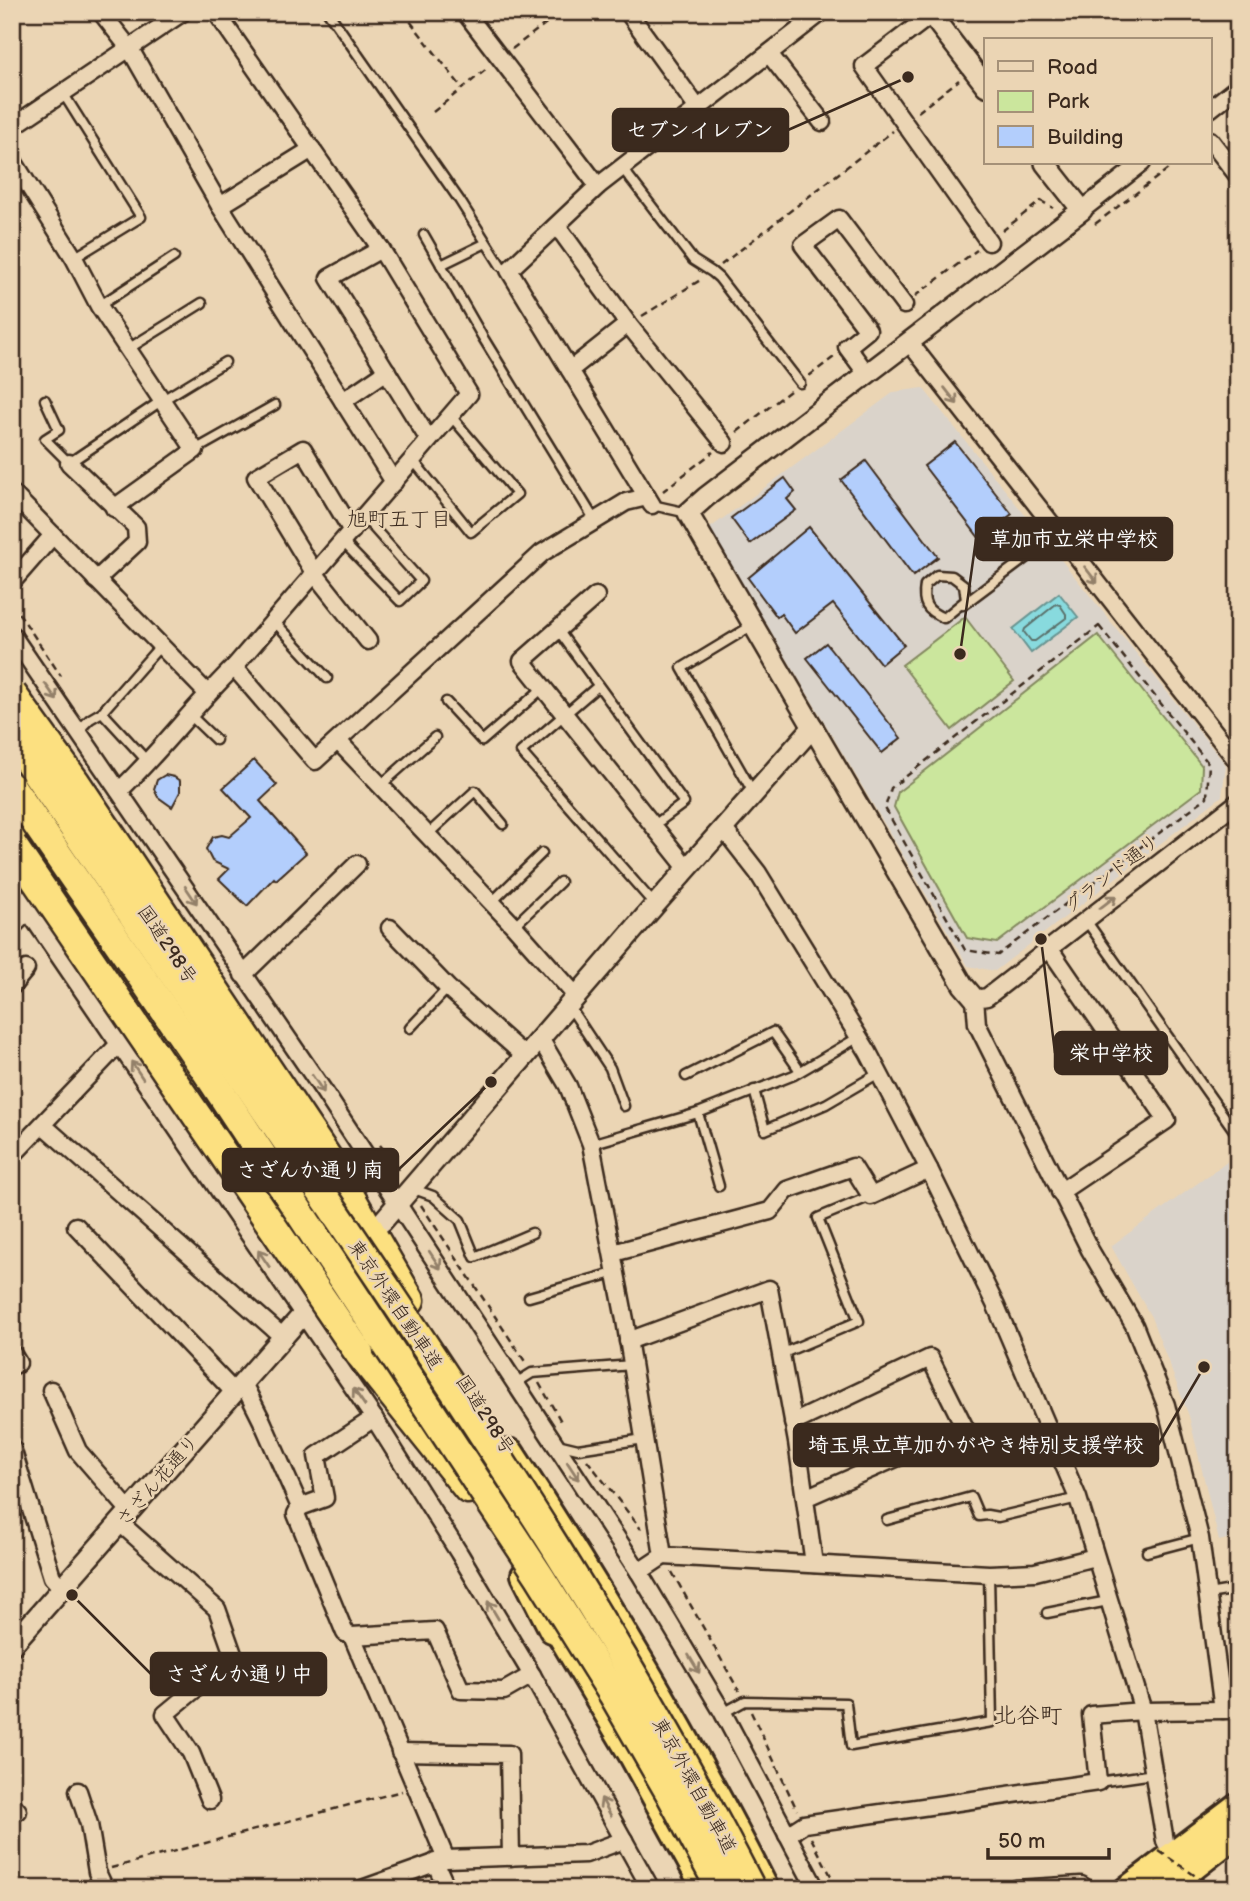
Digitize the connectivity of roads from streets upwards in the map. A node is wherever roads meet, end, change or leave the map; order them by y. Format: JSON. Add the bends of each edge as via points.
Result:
{"nodes":[{"id":1,"x":101,"y":12,"type":"edge"},
{"id":2,"x":183,"y":12,"type":"edge"},
{"id":3,"x":216,"y":12,"type":"edge"},
{"id":4,"x":465,"y":12,"type":"edge"},
{"id":5,"x":628,"y":12,"type":"edge"},
{"id":6,"x":822,"y":12,"type":"edge"},
{"id":7,"x":930,"y":13,"type":"edge"},
{"id":8,"x":130,"y":49,"type":"junction"},
{"id":9,"x":769,"y":55,"type":"junction"},
{"id":10,"x":984,"y":83,"type":"edge"},
{"id":11,"x":1238,"y":87,"type":"edge"},
{"id":12,"x":1212,"y":107,"type":"edge"},
{"id":13,"x":699,"y":110,"type":"junction"},
{"id":14,"x":822,"y":122,"type":"dead end"},
{"id":15,"x":12,"y":127,"type":"edge"},
{"id":16,"x":1212,"y":143,"type":"edge"},
{"id":17,"x":312,"y":149,"type":"junction"},
{"id":18,"x":12,"y":159,"type":"edge"},
{"id":19,"x":1046,"y":164,"type":"edge"},
{"id":20,"x":1141,"y":164,"type":"edge"},
{"id":21,"x":1238,"y":176,"type":"edge"},
{"id":22,"x":598,"y":186,"type":"junction"},
{"id":23,"x":219,"y":206,"type":"junction"},
{"id":24,"x":1082,"y":210,"type":"junction"},
{"id":25,"x":555,"y":227,"type":"junction"},
{"id":26,"x":989,"y":242,"type":"dead end"},
{"id":27,"x":381,"y":249,"type":"junction"},
{"id":28,"x":904,"y":305,"type":"dead end"},
{"id":29,"x":628,"y":324,"type":"junction"},
{"id":30,"x":909,"y":342,"type":"junction"},
{"id":31,"x":570,"y":370,"type":"junction"},
{"id":32,"x":387,"y":371,"type":"junction"},
{"id":33,"x":867,"y":374,"type":"junction"},
{"id":34,"x":343,"y":401,"type":"junction"},
{"id":35,"x":429,"y":440,"type":"junction"},
{"id":36,"x":724,"y":443,"type":"dead end"},
{"id":37,"x":69,"y":463,"type":"road end"},
{"id":38,"x":394,"y":482,"type":"junction"},
{"id":39,"x":12,"y":493,"type":"edge"},
{"id":40,"x":114,"y":508,"type":"junction"},
{"id":41,"x":53,"y":535,"type":"junction"},
{"id":42,"x":348,"y":536,"type":"junction"},
{"id":43,"x":315,"y":574,"type":"junction"},
{"id":44,"x":96,"y":580,"type":"junction"},
{"id":45,"x":12,"y":582,"type":"edge"},
{"id":46,"x":596,"y":596,"type":"dead end"},
{"id":47,"x":12,"y":635,"type":"edge"},
{"id":48,"x":368,"y":641,"type":"dead end"},
{"id":49,"x":234,"y":667,"type":"junction"},
{"id":50,"x":12,"y":694,"type":"edge"},
{"id":51,"x":207,"y":694,"type":"junction"},
{"id":52,"x":12,"y":713,"type":"edge"},
{"id":53,"x":813,"y":727,"type":"junction"},
{"id":54,"x":12,"y":737,"type":"edge"},
{"id":55,"x":338,"y":741,"type":"junction"},
{"id":56,"x":1238,"y":762,"type":"edge"},
{"id":57,"x":12,"y":788,"type":"edge"},
{"id":58,"x":119,"y":791,"type":"junction"},
{"id":59,"x":1238,"y":802,"type":"edge"},
{"id":60,"x":12,"y":814,"type":"edge"},
{"id":61,"x":89,"y":827,"type":"junction"},
{"id":62,"x":723,"y":828,"type":"junction"},
{"id":63,"x":151,"y":840,"type":"junction"},
{"id":64,"x":12,"y":845,"type":"edge"},
{"id":65,"x":357,"y":864,"type":"dead end"},
{"id":66,"x":687,"y":868,"type":"junction"},
{"id":67,"x":12,"y":887,"type":"edge"},
{"id":68,"x":28,"y":911,"type":"junction"},
{"id":69,"x":12,"y":927,"type":"edge"},
{"id":70,"x":390,"y":928,"type":"dead end"},
{"id":71,"x":1049,"y":948,"type":"junction"},
{"id":72,"x":26,"y":969,"type":"dead end"},
{"id":73,"x":243,"y":975,"type":"junction"},
{"id":74,"x":12,"y":986,"type":"edge"},
{"id":75,"x":975,"y":999,"type":"junction"},
{"id":76,"x":573,"y":1002,"type":"junction"},
{"id":77,"x":541,"y":1040,"type":"junction"},
{"id":78,"x":119,"y":1044,"type":"junction"},
{"id":79,"x":526,"y":1057,"type":"junction"},
{"id":80,"x":43,"y":1125,"type":"junction"},
{"id":81,"x":12,"y":1156,"type":"edge"},
{"id":82,"x":929,"y":1169,"type":"junction"},
{"id":83,"x":1060,"y":1192,"type":"junction"},
{"id":84,"x":398,"y":1203,"type":"junction"},
{"id":85,"x":382,"y":1222,"type":"dead end"},
{"id":86,"x":76,"y":1226,"type":"dead end"},
{"id":87,"x":613,"y":1253,"type":"junction"},
{"id":88,"x":410,"y":1300,"type":"junction"},
{"id":89,"x":308,"y":1309,"type":"junction"},
{"id":90,"x":283,"y":1337,"type":"junction"},
{"id":91,"x":628,"y":1341,"type":"junction"},
{"id":92,"x":12,"y":1353,"type":"edge"},
{"id":93,"x":12,"y":1366,"type":"edge"},
{"id":94,"x":238,"y":1387,"type":"junction"},
{"id":95,"x":51,"y":1390,"type":"dead end"},
{"id":96,"x":374,"y":1418,"type":"junction"},
{"id":97,"x":793,"y":1423,"type":"junction"},
{"id":98,"x":12,"y":1448,"type":"edge"},
{"id":99,"x":15,"y":1465,"type":"edge"},
{"id":100,"x":468,"y":1489,"type":"junction"},
{"id":101,"x":805,"y":1498,"type":"junction"},
{"id":102,"x":300,"y":1507,"type":"junction"},
{"id":103,"x":124,"y":1516,"type":"junction"},
{"id":104,"x":573,"y":1547,"type":"junction"},
{"id":105,"x":663,"y":1556,"type":"junction"},
{"id":106,"x":1095,"y":1557,"type":"junction"},
{"id":107,"x":814,"y":1564,"type":"junction"},
{"id":108,"x":639,"y":1572,"type":"junction"},
{"id":109,"x":524,"y":1575,"type":"junction"},
{"id":110,"x":62,"y":1588,"type":"junction"},
{"id":111,"x":352,"y":1636,"type":"junction"},
{"id":112,"x":12,"y":1645,"type":"edge"},
{"id":113,"x":532,"y":1675,"type":"junction"},
{"id":114,"x":1230,"y":1710,"type":"edge"},
{"id":115,"x":1143,"y":1711,"type":"junction"},
{"id":116,"x":400,"y":1752,"type":"junction"},
{"id":117,"x":78,"y":1791,"type":"dead end"},
{"id":118,"x":210,"y":1800,"type":"dead end"},
{"id":119,"x":1238,"y":1805,"type":"edge"},
{"id":120,"x":1238,"y":1833,"type":"edge"},
{"id":121,"x":787,"y":1835,"type":"junction"},
{"id":122,"x":624,"y":1840,"type":"junction"},
{"id":123,"x":1166,"y":1853,"type":"junction"},
{"id":124,"x":511,"y":1857,"type":"junction"},
{"id":125,"x":440,"y":1861,"type":"junction"},
{"id":126,"x":105,"y":1889,"type":"edge"},
{"id":127,"x":362,"y":1889,"type":"edge"},
{"id":128,"x":447,"y":1889,"type":"edge"},
{"id":129,"x":650,"y":1889,"type":"edge"},
{"id":130,"x":692,"y":1889,"type":"edge"},
{"id":131,"x":705,"y":1889,"type":"edge"},
{"id":132,"x":721,"y":1889,"type":"edge"},
{"id":133,"x":751,"y":1889,"type":"edge"},
{"id":134,"x":766,"y":1889,"type":"edge"},
{"id":135,"x":778,"y":1889,"type":"edge"},
{"id":136,"x":816,"y":1889,"type":"edge"},
{"id":137,"x":1016,"y":1889,"type":"edge"},
{"id":138,"x":1087,"y":1889,"type":"edge"},
{"id":139,"x":1127,"y":1889,"type":"edge"},
{"id":140,"x":1166,"y":1889,"type":"edge"}],
"edges":[{"from":1,"to":8,"type":"street"},
{"from":2,"to":8,"type":"street"},
{"from":3,"to":17,"type":"street"},
{"from":4,"to":22,"type":"street"},
{"from":5,"to":13,"type":"street"},
{"from":6,"to":9,"type":"street"},
{"from":7,"to":10,"type":"street"},
{"from":7,"to":26,"type":"street","via":[[864,66]]},
{"from":8,"to":15,"type":"street"},
{"from":8,"to":23,"type":"street"},
{"from":9,"to":13,"type":"street"},
{"from":9,"to":14,"type":"street"},
{"from":11,"to":12,"type":"street"},
{"from":13,"to":22,"type":"street"},
{"from":16,"to":21,"type":"street"},
{"from":17,"to":23,"type":"street"},
{"from":17,"to":27,"type":"street"},
{"from":18,"to":40,"type":"street","via":[[99,306],[195,450]]},
{"from":19,"to":24,"type":"street"},
{"from":20,"to":24,"type":"street"},
{"from":22,"to":25,"type":"street"},
{"from":23,"to":34,"type":"street"},
{"from":24,"to":30,"type":"street"},
{"from":25,"to":29,"type":"street"},
{"from":25,"to":31,"type":"street","via":[[509,270]]},
{"from":27,"to":32,"type":"street","via":[[329,278]]},
{"from":27,"to":35,"type":"street","via":[[468,394]]},
{"from":28,"to":33,"type":"street","via":[[839,219],[803,245],[868,330],[847,346]]},
{"from":29,"to":31,"type":"street"},
{"from":29,"to":36,"type":"street"},
{"from":30,"to":33,"type":"street"},
{"from":30,"to":56,"type":"street","one_way":true},
{"from":31,"to":55,"type":"street","via":[[650,501],[626,502],[542,553]]},
{"from":32,"to":34,"type":"street"},
{"from":32,"to":35,"type":"street"},
{"from":33,"to":53,"type":"street","via":[[688,513]]},
{"from":34,"to":38,"type":"street"},
{"from":35,"to":38,"type":"street"},
{"from":37,"to":40,"type":"street"},
{"from":38,"to":42,"type":"street"},
{"from":39,"to":41,"type":"street"},
{"from":40,"to":44,"type":"street","via":[[136,527],[137,542]]},
{"from":41,"to":44,"type":"street"},
{"from":41,"to":45,"type":"street"},
{"from":42,"to":43,"type":"street"},
{"from":42,"to":43,"type":"street","via":[[303,449],[256,477]]},
{"from":43,"to":48,"type":"street"},
{"from":43,"to":49,"type":"street"},
{"from":44,"to":51,"type":"street"},
{"from":46,"to":66,"type":"street","via":[[522,661]]},
{"from":47,"to":58,"type":"street","one_way":true},
{"from":49,"to":51,"type":"street"},
{"from":49,"to":55,"type":"street","via":[[315,761]]},
{"from":50,"to":88,"type":"highway","bridge":true,"via":[[332,1165]]},
{"from":51,"to":58,"type":"street"},
{"from":52,"to":61,"type":"highway","name":"国道298号"},
{"from":53,"to":62,"type":"street"},
{"from":53,"to":75,"type":"street"},
{"from":54,"to":133,"type":"highway","name":"東京外環自動車道","bridge":true,"via":[[521,1493],[632,1672]]},
{"from":55,"to":76,"type":"street","via":[[514,926]]},
{"from":57,"to":132,"type":"highway","name":"東京外環自動車道","bridge":true,"via":[[205,1069],[540,1577],[613,1694]]},
{"from":58,"to":63,"type":"street"},
{"from":71,"to":59,"type":"street","name":"グランド通り","one_way":true},
{"from":60,"to":100,"type":"highway"},
{"from":61,"to":63,"type":"street","via":[[135,833]]},
{"from":61,"to":88,"type":"highway","name":"国道298号"},
{"from":62,"to":66,"type":"street"},
{"from":62,"to":82,"type":"street","via":[[758,873],[859,1037]]},
{"from":63,"to":73,"type":"street","one_way":true},
{"from":64,"to":100,"type":"highway","bridge":true,"via":[[359,1353]]},
{"from":65,"to":73,"type":"street"},
{"from":66,"to":76,"type":"street"},
{"from":67,"to":68,"type":"street"},
{"from":68,"to":69,"type":"street"},
{"from":68,"to":78,"type":"street"},
{"from":70,"to":79,"type":"street","via":[[448,988]]},
{"from":71,"to":75,"type":"street","name":"グランド通り","via":[[987,997]]},
{"from":71,"to":83,"type":"street","via":[[1167,1120]]},
{"from":72,"to":74,"type":"street"},
{"from":73,"to":84,"type":"street","one_way":true},
{"from":75,"to":83,"type":"street","via":[[978,1024]]},
{"from":76,"to":77,"type":"street"},
{"from":77,"to":79,"type":"street"},
{"from":77,"to":87,"type":"street","via":[[568,1086],[591,1144]]},
{"from":78,"to":80,"type":"street"},
{"from":89,"to":78,"type":"street","one_way":true},
{"from":79,"to":84,"type":"street"},
{"from":80,"to":81,"type":"street"},
{"from":80,"to":90,"type":"street"},
{"from":82,"to":87,"type":"street","via":[[871,1196],[853,1167],[787,1190],[770,1211]]},
{"from":82,"to":106,"type":"street","via":[[996,1306],[1078,1498]]},
{"from":83,"to":114,"type":"street","via":[[1134,1325],[1162,1393],[1200,1538]]},
{"from":84,"to":85,"type":"street"},
{"from":84,"to":108,"type":"street","one_way":true},
{"from":86,"to":94,"type":"street"},
{"from":87,"to":91,"type":"street"},
{"from":88,"to":104,"type":"highway","name":"国道298号"},
{"from":89,"to":90,"type":"street","name":"さざん花通り"},
{"from":96,"to":89,"type":"street","one_way":true},
{"from":90,"to":94,"type":"street","name":"さざん花通り"},
{"from":91,"to":97,"type":"street","via":[[769,1289]]},
{"from":91,"to":105,"type":"street"},
{"from":92,"to":93,"type":"street","via":[[18,1363]]},
{"from":94,"to":102,"type":"street","via":[[262,1421]]},
{"from":94,"to":103,"type":"street","name":"さざん花通り"},
{"from":95,"to":103,"type":"street","via":[[78,1451]]},
{"from":96,"to":102,"type":"street","via":[[317,1456],[325,1498]]},
{"from":113,"to":96,"type":"street","one_way":true},
{"from":97,"to":101,"type":"street"},
{"from":97,"to":101,"type":"street","via":[[930,1357],[965,1428]]},
{"from":98,"to":99,"type":"street"},
{"from":99,"to":110,"type":"street","via":[[52,1577]]},
{"from":100,"to":109,"type":"highway"},
{"from":101,"to":107,"type":"street"},
{"from":102,"to":111,"type":"street","via":[[296,1514],[345,1633]]},
{"from":103,"to":110,"type":"street","name":"さざん花通り"},
{"from":103,"to":118,"type":"street","via":[[217,1609],[234,1657],[165,1714],[191,1753]]},
{"from":104,"to":134,"type":"highway","name":"国道298号","via":[[671,1712]]},
{"from":104,"to":135,"type":"highway","via":[[638,1639],[695,1734]]},
{"from":105,"to":107,"type":"street"},
{"from":105,"to":108,"type":"street"},
{"from":106,"to":107,"type":"street","via":[[1035,1572],[989,1574]]},
{"from":106,"to":115,"type":"street"},
{"from":108,"to":121,"type":"street","one_way":true,"via":[[723,1713]]},
{"from":109,"to":130,"type":"highway"},
{"from":109,"to":131,"type":"highway"},
{"from":110,"to":112,"type":"street","name":"さざん花通り"},
{"from":111,"to":113,"type":"street","via":[[435,1631],[461,1690],[504,1691]]},
{"from":111,"to":116,"type":"street"},
{"from":122,"to":113,"type":"street","one_way":true},
{"from":114,"to":115,"type":"street"},
{"from":115,"to":121,"type":"street","via":[[1091,1715],[1098,1782],[804,1825]]},
{"from":115,"to":123,"type":"street"},
{"from":116,"to":124,"type":"street","via":[[509,1754]]},
{"from":116,"to":125,"type":"street"},
{"from":117,"to":126,"type":"street"},
{"from":119,"to":123,"type":"highway"},
{"from":120,"to":140,"type":"highway"},
{"from":121,"to":136,"type":"street"},
{"from":122,"to":124,"type":"street","via":[[586,1854]]},
{"from":122,"to":129,"type":"street"},
{"from":123,"to":139,"type":"highway"},
{"from":124,"to":125,"type":"street"},
{"from":125,"to":127,"type":"street"},
{"from":125,"to":128,"type":"street"},
{"from":137,"to":138,"type":"street","via":[[1081,1885]]}]}
